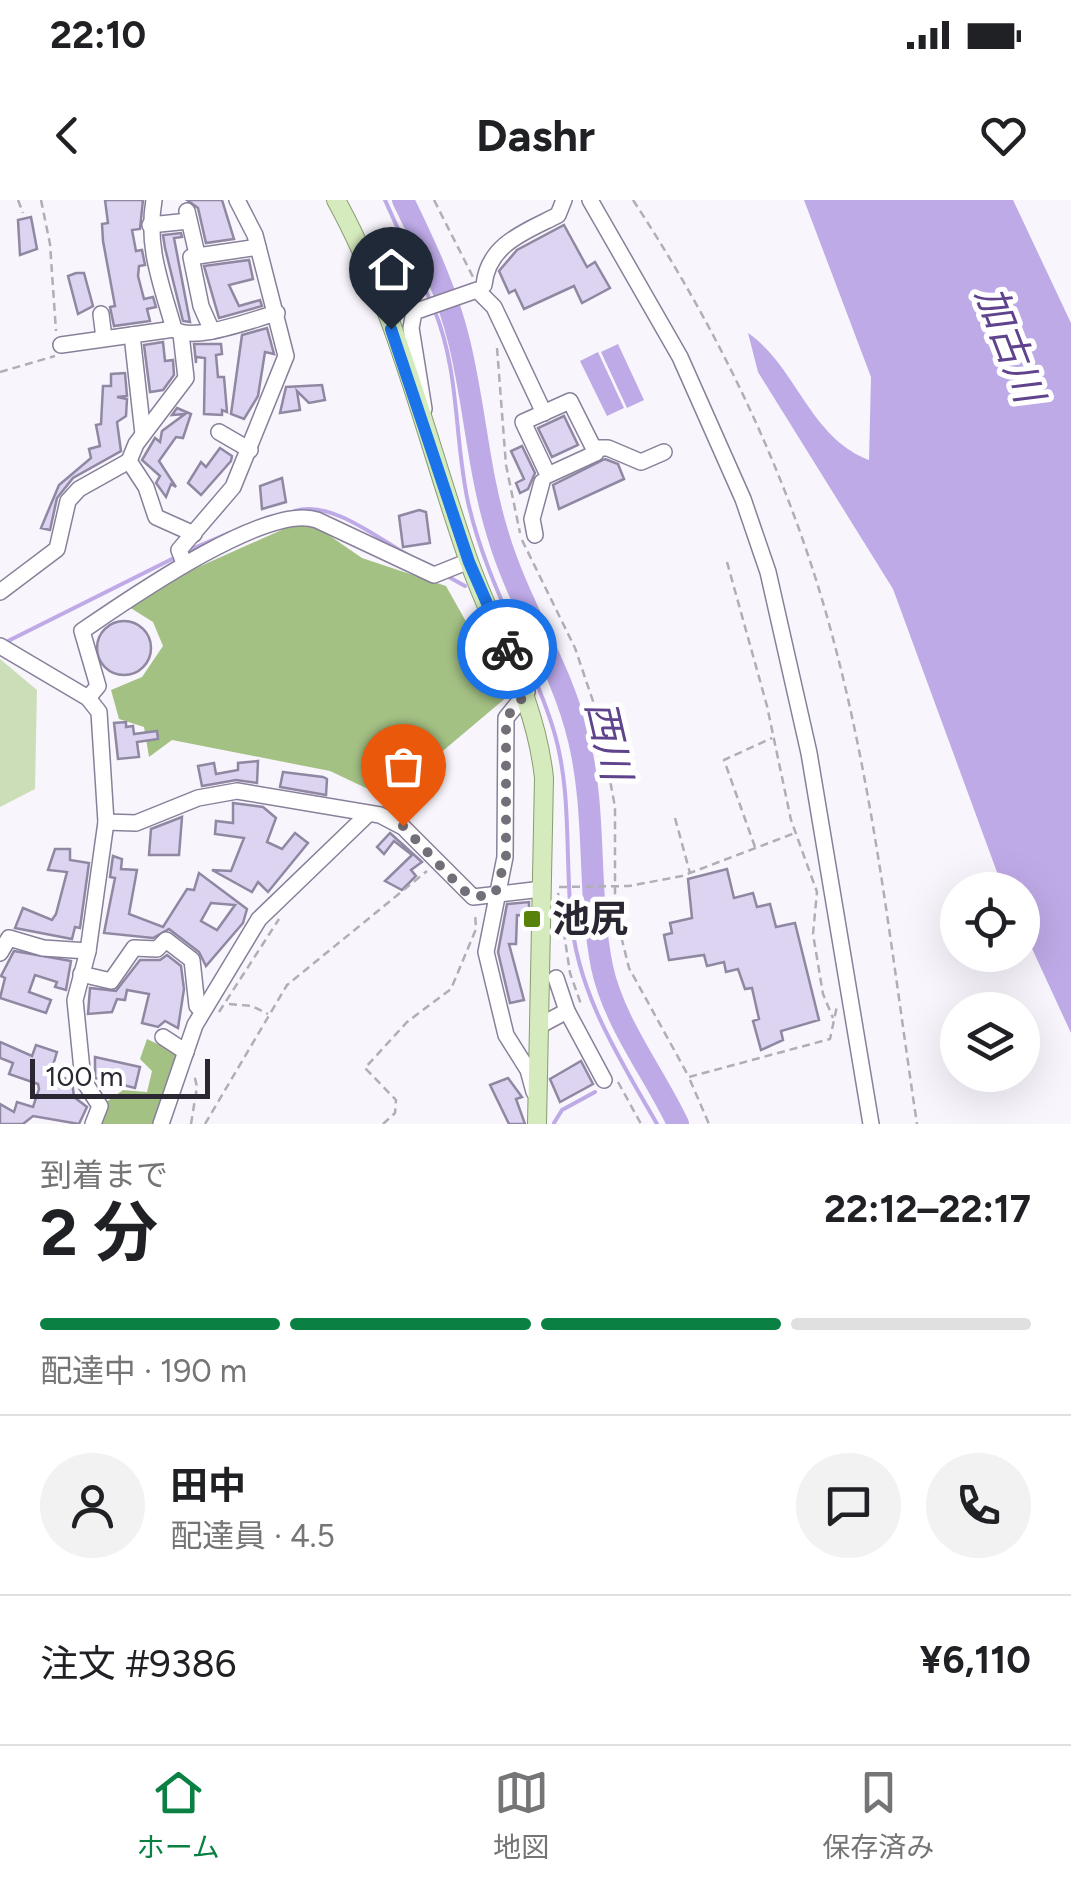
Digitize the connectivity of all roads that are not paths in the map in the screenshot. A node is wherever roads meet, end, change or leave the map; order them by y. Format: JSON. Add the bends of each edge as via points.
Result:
{"nodes":[{"id":1,"x":154,"y":200,"type":"edge"},
{"id":2,"x":237,"y":200,"type":"edge"},
{"id":3,"x":336,"y":200,"type":"edge"},
{"id":4,"x":564,"y":200,"type":"edge"},
{"id":5,"x":590,"y":200,"type":"edge"},
{"id":6,"x":150,"y":225,"type":"junction"},
{"id":7,"x":258,"y":247,"type":"junction"},
{"id":8,"x":197,"y":254,"type":"junction"},
{"id":9,"x":480,"y":288,"type":"junction"},
{"id":10,"x":277,"y":313,"type":"junction"},
{"id":11,"x":101,"y":314,"type":"dead end"},
{"id":12,"x":212,"y":330,"type":"junction"},
{"id":13,"x":178,"y":331,"type":"junction"},
{"id":14,"x":132,"y":335,"type":"junction"},
{"id":15,"x":104,"y":338,"type":"junction"},
{"id":16,"x":61,"y":345,"type":"road end"},
{"id":17,"x":544,"y":413,"type":"junction"},
{"id":18,"x":425,"y":430,"type":"junction"},
{"id":19,"x":219,"y":432,"type":"dead end"},
{"id":20,"x":144,"y":434,"type":"junction"},
{"id":21,"x":594,"y":448,"type":"junction"},
{"id":22,"x":250,"y":450,"type":"junction"},
{"id":23,"x":664,"y":452,"type":"dead end"},
{"id":24,"x":129,"y":460,"type":"junction"},
{"id":25,"x":543,"y":483,"type":"junction"},
{"id":26,"x":194,"y":534,"type":"junction"},
{"id":27,"x":535,"y":535,"type":"dead end"},
{"id":28,"x":469,"y":562,"type":"junction"},
{"id":29,"x":184,"y":563,"type":"junction"},
{"id":30,"x":0,"y":592,"type":"edge"},
{"id":31,"x":3,"y":650,"type":"edge"},
{"id":32,"x":527,"y":692,"type":"junction"},
{"id":33,"x":88,"y":698,"type":"junction"},
{"id":34,"x":398,"y":803,"type":"dead end"},
{"id":35,"x":366,"y":816,"type":"junction"},
{"id":36,"x":388,"y":818,"type":"junction"},
{"id":37,"x":106,"y":822,"type":"junction"},
{"id":38,"x":542,"y":889,"type":"junction"},
{"id":39,"x":495,"y":894,"type":"junction"},
{"id":40,"x":88,"y":951,"type":"junction"},
{"id":41,"x":0,"y":954,"type":"edge"},
{"id":42,"x":81,"y":974,"type":"junction"},
{"id":43,"x":556,"y":978,"type":"dead end"},
{"id":44,"x":201,"y":1011,"type":"junction"},
{"id":45,"x":567,"y":1011,"type":"junction"},
{"id":46,"x":539,"y":1026,"type":"junction"},
{"id":47,"x":163,"y":1037,"type":"dead end"},
{"id":48,"x":190,"y":1059,"type":"junction"},
{"id":49,"x":609,"y":1077,"type":"road end"},
{"id":50,"x":537,"y":1115,"type":"edge"},
{"id":51,"x":93,"y":1124,"type":"edge"},
{"id":52,"x":161,"y":1124,"type":"edge"},
{"id":53,"x":871,"y":1124,"type":"edge"}],
"edges":[{"from":1,"to":6,"type":"street"},
{"from":2,"to":7,"type":"street"},
{"from":3,"to":18,"type":"main road","via":[[367,261]]},
{"from":4,"to":9,"type":"street","via":[[558,215],[514,237],[488,261]]},
{"from":5,"to":53,"type":"street","via":[[680,357],[768,572],[808,753]]},
{"from":6,"to":8,"type":"street","via":[[188,216]]},
{"from":6,"to":13,"type":"street","via":[[152,261]]},
{"from":7,"to":8,"type":"street"},
{"from":7,"to":10,"type":"street"},
{"from":8,"to":12,"type":"street","via":[[191,256]]},
{"from":9,"to":17,"type":"street"},
{"from":9,"to":18,"type":"street","via":[[414,312]]},
{"from":10,"to":12,"type":"street"},
{"from":10,"to":22,"type":"street","via":[[286,356]]},
{"from":11,"to":15,"type":"street"},
{"from":12,"to":13,"type":"street"},
{"from":13,"to":14,"type":"street"},
{"from":13,"to":20,"type":"street","via":[[186,378]]},
{"from":14,"to":15,"type":"street"},
{"from":14,"to":20,"type":"street"},
{"from":15,"to":16,"type":"street"},
{"from":17,"to":21,"type":"street","via":[[570,401]]},
{"from":17,"to":25,"type":"street","via":[[523,422]]},
{"from":18,"to":28,"type":"main road"},
{"from":19,"to":22,"type":"street"},
{"from":20,"to":24,"type":"street"},
{"from":21,"to":23,"type":"street","via":[[608,448],[631,463]]},
{"from":21,"to":25,"type":"street","via":[[596,453]]},
{"from":22,"to":26,"type":"street","via":[[233,487]]},
{"from":24,"to":26,"type":"street","via":[[156,517]]},
{"from":24,"to":30,"type":"street","via":[[79,489],[68,501],[57,548]]},
{"from":25,"to":27,"type":"street"},
{"from":26,"to":29,"type":"street","via":[[179,550]]},
{"from":28,"to":29,"type":"street","via":[[434,575],[307,516],[266,526]]},
{"from":28,"to":32,"type":"main road"},
{"from":29,"to":33,"type":"street","via":[[82,630],[98,686]]},
{"from":31,"to":33,"type":"street"},
{"from":32,"to":38,"type":"main road","via":[[544,778]]},
{"from":32,"to":39,"type":"street","via":[[506,718],[506,858]]},
{"from":33,"to":37,"type":"street","via":[[99,712]]},
{"from":34,"to":36,"type":"street"},
{"from":35,"to":36,"type":"street"},
{"from":35,"to":37,"type":"street","via":[[237,791],[198,798],[136,824]]},
{"from":35,"to":44,"type":"street","via":[[272,903]]},
{"from":36,"to":39,"type":"street","via":[[473,897]]},
{"from":37,"to":40,"type":"street"},
{"from":38,"to":39,"type":"street"},
{"from":38,"to":46,"type":"main road"},
{"from":39,"to":50,"type":"street","via":[[486,952],[506,1035],[528,1070]]},
{"from":40,"to":41,"type":"street","via":[[9,938]]},
{"from":40,"to":42,"type":"street"},
{"from":42,"to":44,"type":"street","via":[[111,981],[134,948],[157,949],[166,940],[192,960]]},
{"from":42,"to":51,"type":"street","via":[[75,1000],[83,1080],[100,1106]]},
{"from":43,"to":45,"type":"street"},
{"from":44,"to":48,"type":"street"},
{"from":45,"to":46,"type":"street"},
{"from":45,"to":49,"type":"street"},
{"from":46,"to":50,"type":"main road"},
{"from":47,"to":48,"type":"street"},
{"from":48,"to":52,"type":"street"}]}
